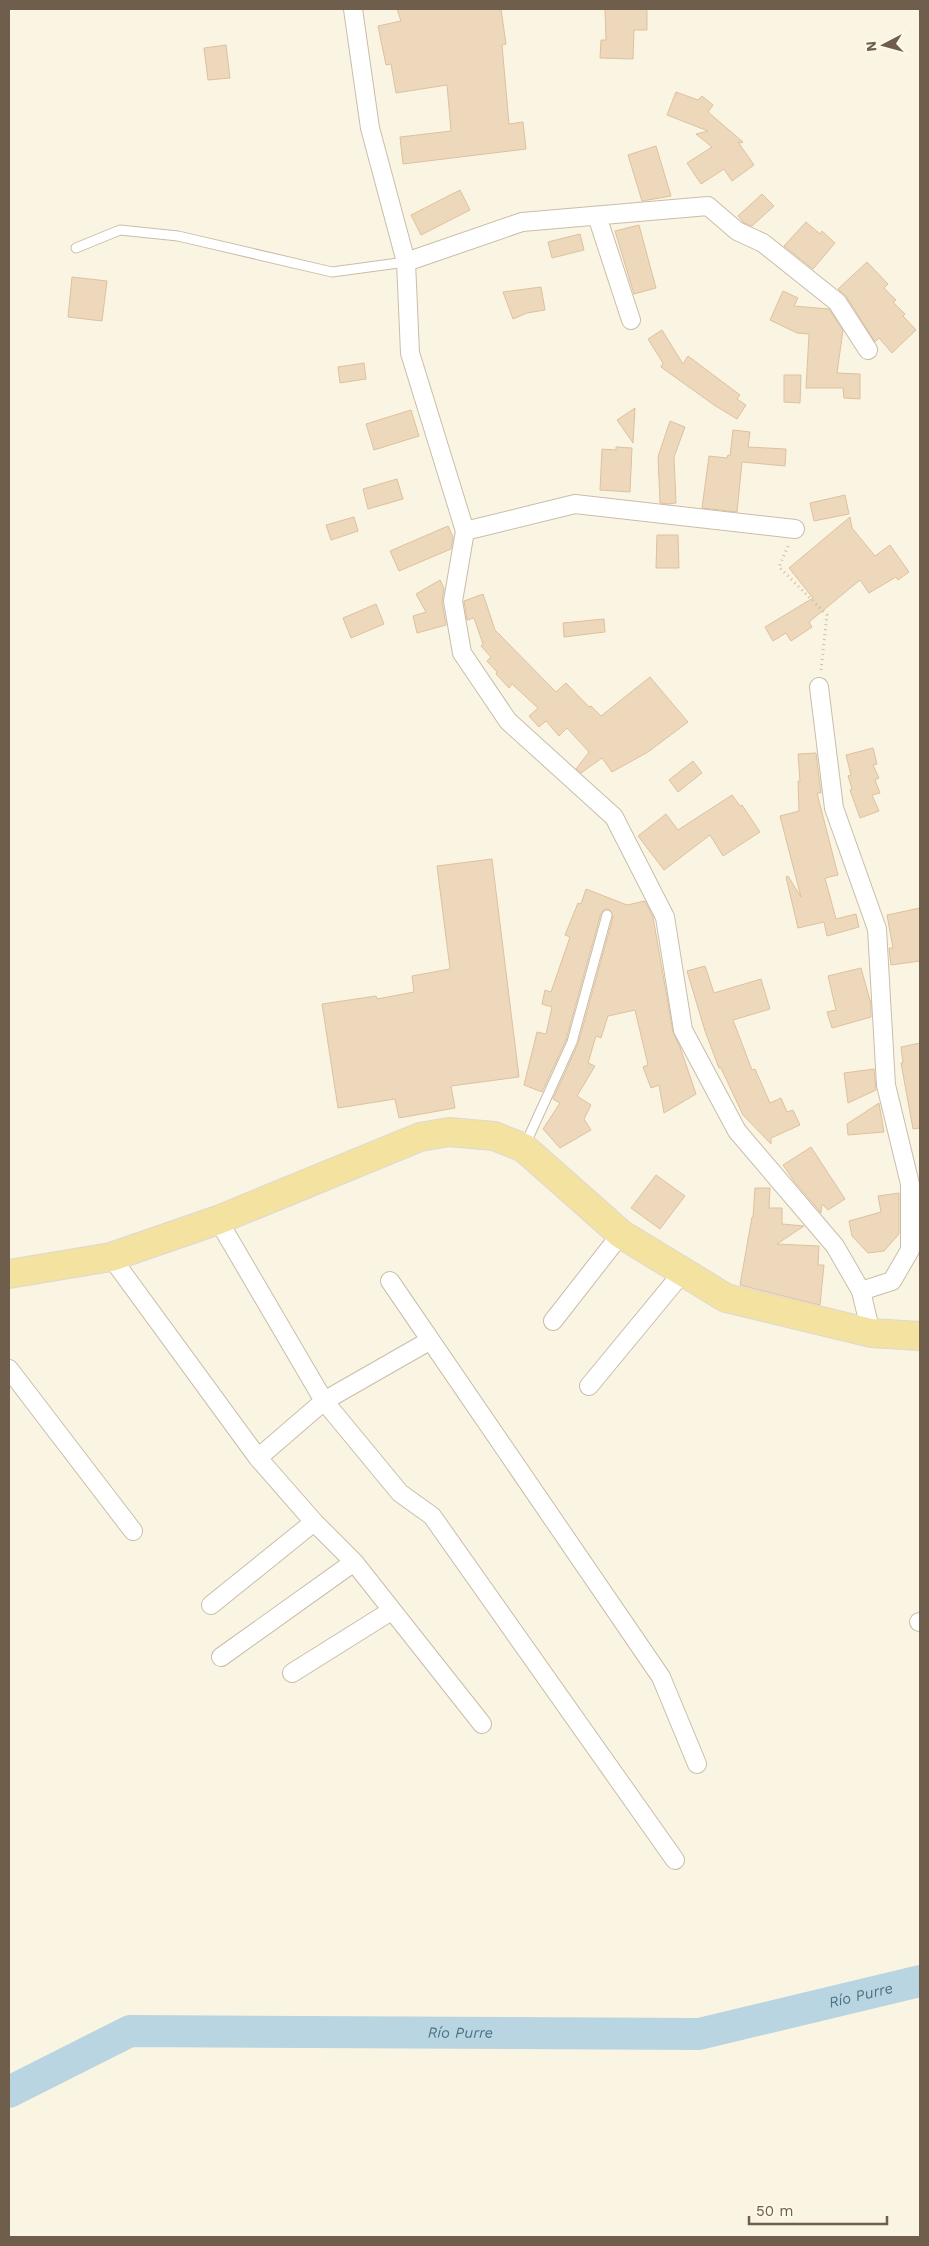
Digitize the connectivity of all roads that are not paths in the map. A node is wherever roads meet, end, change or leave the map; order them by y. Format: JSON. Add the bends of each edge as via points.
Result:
{"nodes":[{"id":1,"x":353,"y":9,"type":"edge"},
{"id":2,"x":597,"y":216,"type":"junction"},
{"id":3,"x":76,"y":248,"type":"dead end"},
{"id":4,"x":406,"y":262,"type":"junction"},
{"id":5,"x":631,"y":320,"type":"dead end"},
{"id":6,"x":868,"y":350,"type":"dead end"},
{"id":7,"x":795,"y":529,"type":"road end"},
{"id":8,"x":465,"y":531,"type":"junction"},
{"id":9,"x":818,"y":687,"type":"road end"},
{"id":10,"x":607,"y":915,"type":"dead end"},
{"id":11,"x":524,"y":1148,"type":"junction"},
{"id":12,"x":218,"y":1220,"type":"junction"},
{"id":13,"x":622,"y":1234,"type":"junction"},
{"id":14,"x":111,"y":1257,"type":"junction"},
{"id":15,"x":683,"y":1272,"type":"junction"},
{"id":16,"x":9,"y":1274,"type":"edge"},
{"id":17,"x":390,"y":1281,"type":"dead end"},
{"id":18,"x":862,"y":1291,"type":"junction"},
{"id":19,"x":553,"y":1321,"type":"dead end"},
{"id":20,"x":870,"y":1333,"type":"junction"},
{"id":21,"x":920,"y":1336,"type":"edge"},
{"id":22,"x":430,"y":1341,"type":"junction"},
{"id":23,"x":9,"y":1369,"type":"edge"},
{"id":24,"x":589,"y":1386,"type":"dead end"},
{"id":25,"x":324,"y":1401,"type":"junction"},
{"id":26,"x":258,"y":1458,"type":"junction"},
{"id":27,"x":314,"y":1522,"type":"junction"},
{"id":28,"x":133,"y":1531,"type":"dead end"},
{"id":29,"x":354,"y":1562,"type":"junction"},
{"id":30,"x":211,"y":1605,"type":"dead end"},
{"id":31,"x":391,"y":1611,"type":"junction"},
{"id":32,"x":221,"y":1658,"type":"dead end"},
{"id":33,"x":292,"y":1673,"type":"dead end"},
{"id":34,"x":482,"y":1724,"type":"dead end"},
{"id":35,"x":697,"y":1764,"type":"dead end"},
{"id":36,"x":675,"y":1860,"type":"dead end"}],
"edges":[{"from":1,"to":4,"type":"street","via":[[370,128]]},
{"from":2,"to":4,"type":"street","via":[[522,222]]},
{"from":2,"to":5,"type":"street"},
{"from":2,"to":6,"type":"street","via":[[708,206],[737,231],[763,243],[837,302]]},
{"from":3,"to":4,"type":"lane","via":[[120,230],[178,236],[332,272]]},
{"from":4,"to":8,"type":"street","via":[[410,353]]},
{"from":7,"to":8,"type":"street","via":[[575,504]]},
{"from":8,"to":18,"type":"street","via":[[453,601],[462,653],[508,721],[614,817],[665,916],[682,1030],[737,1131],[835,1246]]},
{"from":9,"to":18,"type":"street","via":[[834,808],[877,929],[886,1085],[910,1184],[910,1250],[892,1281]]},
{"from":10,"to":11,"type":"lane","via":[[572,1042]]},
{"from":11,"to":12,"type":"main road","via":[[494,1136],[449,1132],[420,1137]]},
{"from":11,"to":13,"type":"main road"},
{"from":12,"to":14,"type":"main road"},
{"from":12,"to":25,"type":"street"},
{"from":13,"to":15,"type":"main road"},
{"from":13,"to":19,"type":"street"},
{"from":14,"to":16,"type":"main road"},
{"from":14,"to":26,"type":"street"},
{"from":15,"to":20,"type":"main road","via":[[726,1298]]},
{"from":15,"to":24,"type":"street"},
{"from":17,"to":22,"type":"street"},
{"from":18,"to":20,"type":"street"},
{"from":20,"to":21,"type":"main road"},
{"from":22,"to":25,"type":"street"},
{"from":22,"to":35,"type":"street","via":[[661,1676]]},
{"from":23,"to":28,"type":"street"},
{"from":25,"to":26,"type":"street"},
{"from":25,"to":36,"type":"street","via":[[400,1493],[432,1516]]},
{"from":26,"to":27,"type":"street"},
{"from":27,"to":29,"type":"street"},
{"from":27,"to":30,"type":"street"},
{"from":29,"to":31,"type":"street"},
{"from":29,"to":32,"type":"street"},
{"from":31,"to":33,"type":"street"},
{"from":31,"to":34,"type":"street"}]}
